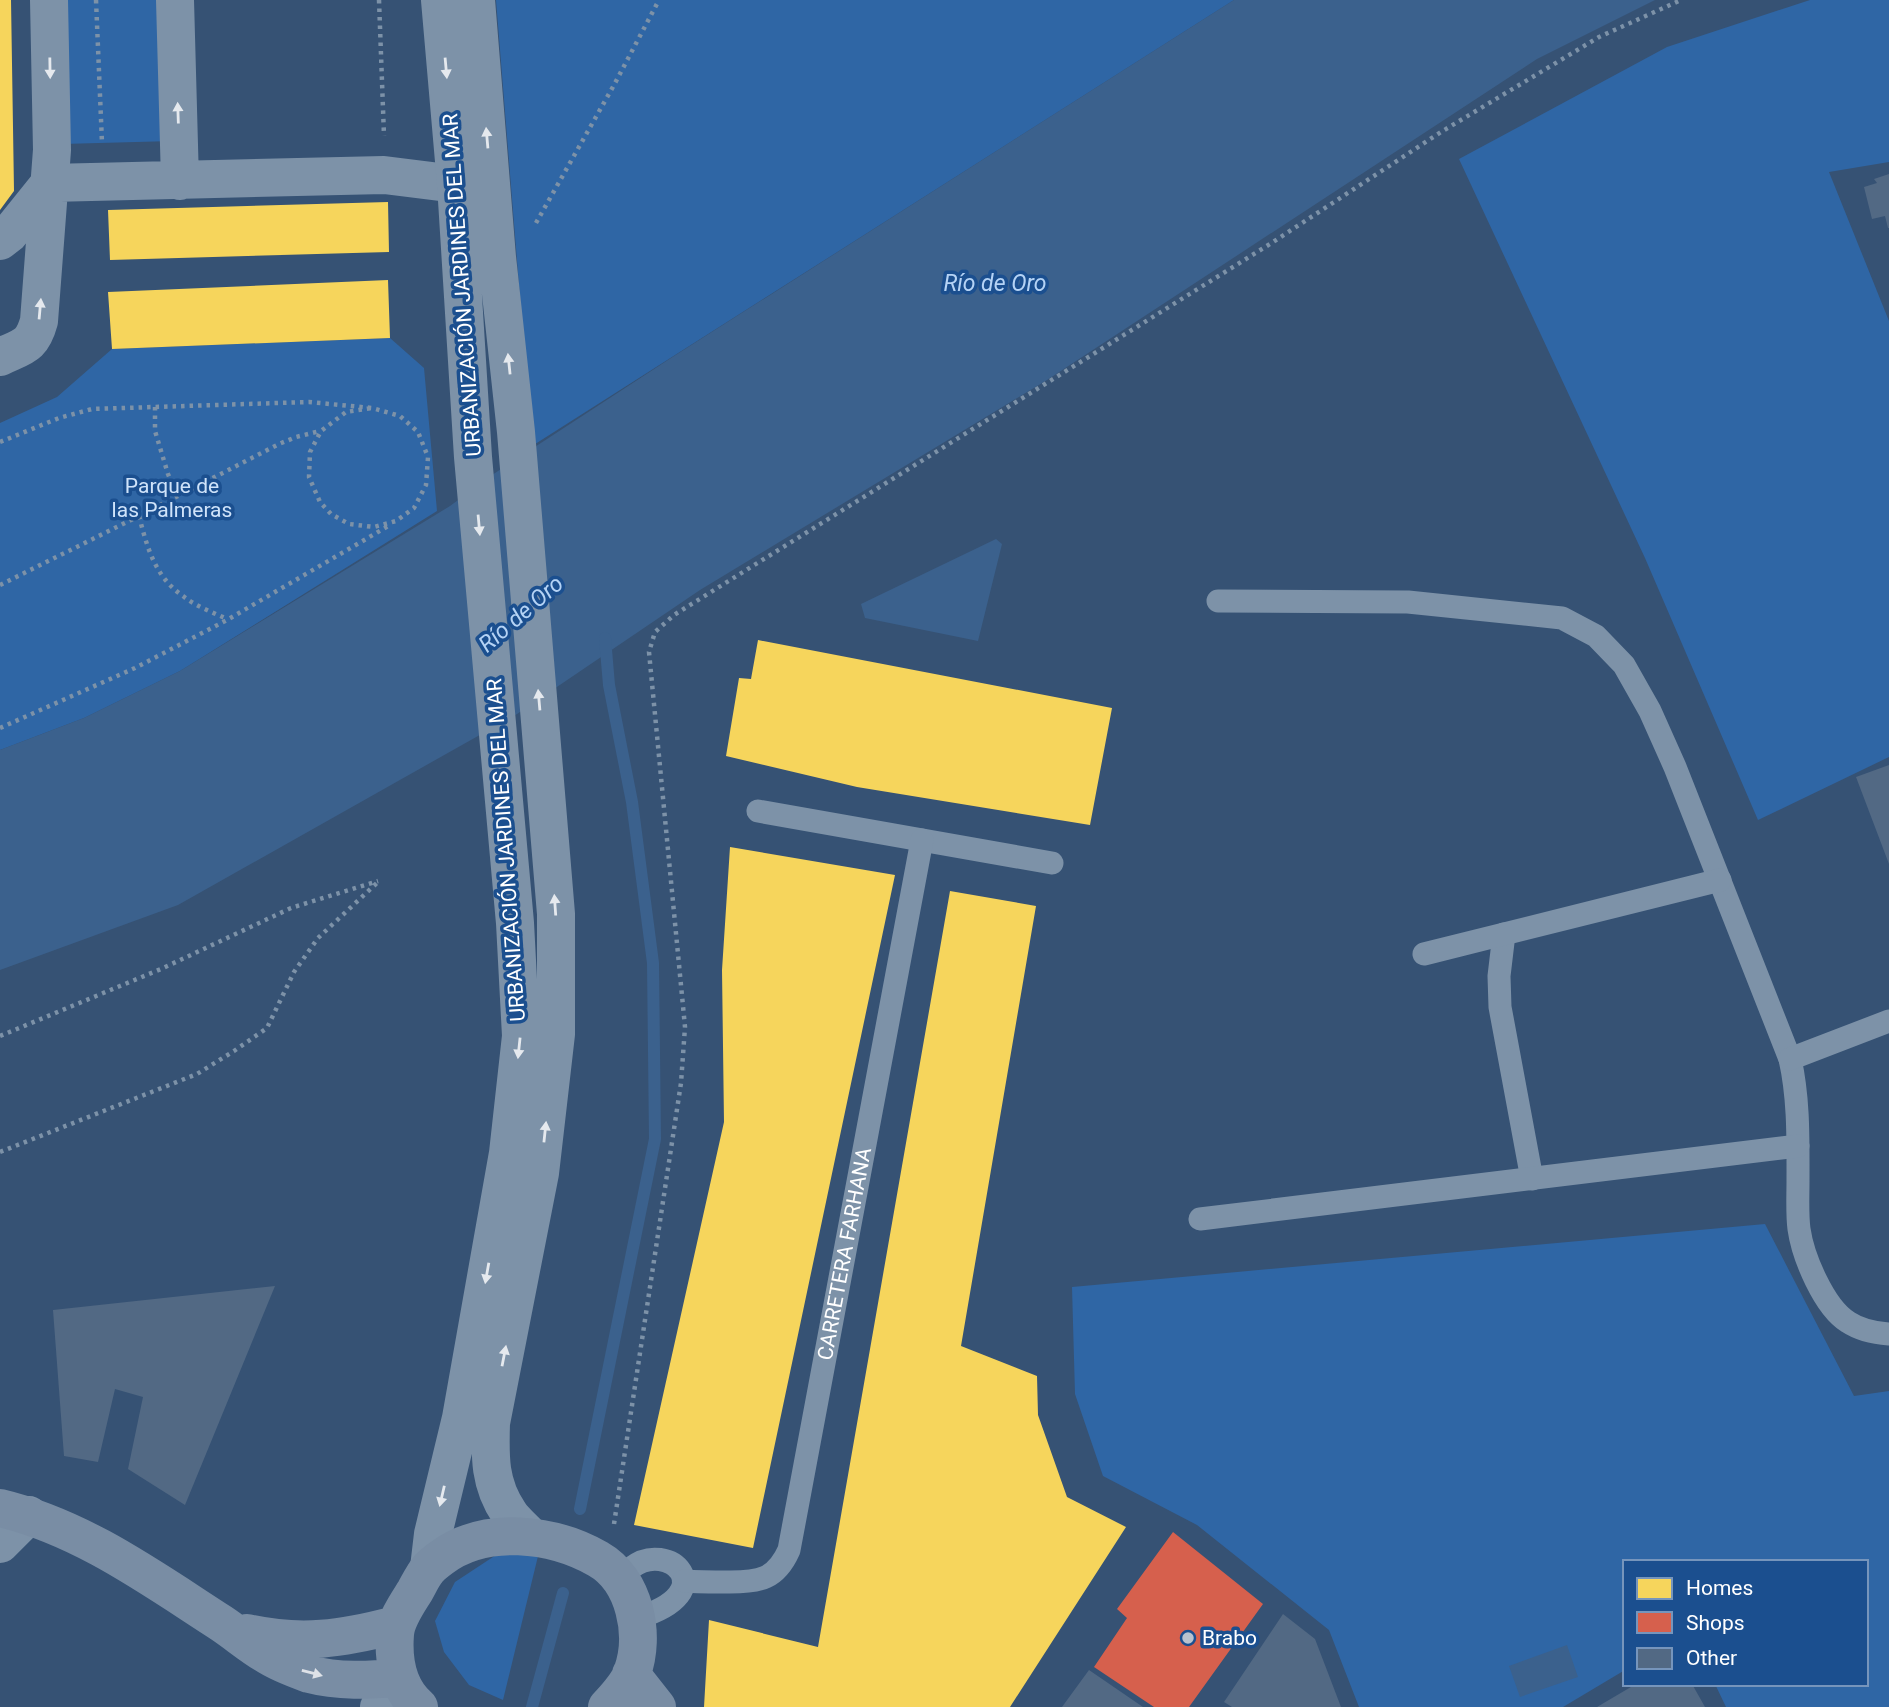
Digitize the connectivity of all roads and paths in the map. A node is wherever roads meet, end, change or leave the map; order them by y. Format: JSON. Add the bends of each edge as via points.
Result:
{"nodes":[{"id":1,"x":49,"y":0,"type":"edge"},
{"id":2,"x":96,"y":0,"type":"edge"},
{"id":3,"x":174,"y":0,"type":"edge"},
{"id":4,"x":379,"y":0,"type":"edge"},
{"id":5,"x":440,"y":0,"type":"edge"},
{"id":6,"x":476,"y":0,"type":"edge"},
{"id":7,"x":659,"y":0,"type":"edge"},
{"id":8,"x":1681,"y":0,"type":"edge"},
{"id":9,"x":384,"y":175,"type":"junction"},
{"id":10,"x":180,"y":181,"type":"junction"},
{"id":11,"x":102,"y":182,"type":"junction"},
{"id":12,"x":50,"y":183,"type":"junction"},
{"id":13,"x":456,"y":184,"type":"junction"},
{"id":14,"x":0,"y":241,"type":"edge"},
{"id":15,"x":497,"y":257,"type":"junction"},
{"id":16,"x":0,"y":357,"type":"edge"},
{"id":17,"x":155,"y":407,"type":"junction"},
{"id":18,"x":372,"y":408,"type":"junction"},
{"id":19,"x":321,"y":431,"type":"junction"},
{"id":20,"x":0,"y":442,"type":"edge"},
{"id":21,"x":177,"y":496,"type":"junction"},
{"id":22,"x":139,"y":516,"type":"junction"},
{"id":23,"x":396,"y":521,"type":"junction"},
{"id":24,"x":0,"y":585,"type":"edge"},
{"id":25,"x":1218,"y":601,"type":"dead end"},
{"id":26,"x":227,"y":620,"type":"junction"},
{"id":27,"x":0,"y":728,"type":"edge"},
{"id":28,"x":758,"y":811,"type":"dead end"},
{"id":29,"x":922,"y":840,"type":"junction"},
{"id":30,"x":1052,"y":863,"type":"dead end"},
{"id":31,"x":1720,"y":880,"type":"junction"},
{"id":32,"x":1504,"y":934,"type":"junction"},
{"id":33,"x":1424,"y":954,"type":"dead end"},
{"id":34,"x":1889,"y":1021,"type":"edge"},
{"id":35,"x":0,"y":1036,"type":"edge"},
{"id":36,"x":1790,"y":1059,"type":"junction"},
{"id":37,"x":1798,"y":1146,"type":"junction"},
{"id":38,"x":0,"y":1152,"type":"edge"},
{"id":39,"x":1531,"y":1179,"type":"junction"},
{"id":40,"x":1200,"y":1219,"type":"dead end"},
{"id":41,"x":1889,"y":1334,"type":"edge"},
{"id":42,"x":14,"y":1511,"type":"edge"},
{"id":43,"x":531,"y":1537,"type":"junction"},
{"id":44,"x":0,"y":1545,"type":"edge"},
{"id":45,"x":429,"y":1568,"type":"junction"},
{"id":46,"x":622,"y":1581,"type":"junction"},
{"id":47,"x":684,"y":1581,"type":"junction"},
{"id":48,"x":637,"y":1618,"type":"junction"},
{"id":49,"x":395,"y":1625,"type":"junction"},
{"id":50,"x":231,"y":1630,"type":"junction"},
{"id":51,"x":631,"y":1674,"type":"junction"},
{"id":52,"x":400,"y":1695,"type":"edge"},
{"id":53,"x":607,"y":1707,"type":"edge"},
{"id":54,"x":657,"y":1707,"type":"edge"}],
"edges":[{"from":1,"to":12,"type":"street","one_way":true},
{"from":2,"to":11,"type":"path"},
{"from":10,"to":3,"type":"street","one_way":true},
{"from":4,"to":9,"type":"path"},
{"from":5,"to":13,"type":"street","name":"URBANIZACIÓN JARDINES DEL MAR","one_way":true},
{"from":15,"to":6,"type":"street","name":"URBANIZACIÓN JARDINES DEL MAR","one_way":true},
{"from":7,"to":15,"type":"path","via":[[531,232],[512,254]]},
{"from":8,"to":46,"type":"path","via":[[1599,37],[1441,132],[1270,244],[674,615],[655,632],[649,652],[685,1027],[681,1083],[614,1519],[613,1547]]},
{"from":9,"to":10,"type":"street"},
{"from":9,"to":13,"type":"street"},
{"from":10,"to":11,"type":"street"},
{"from":11,"to":12,"type":"street"},
{"from":12,"to":14,"type":"street"},
{"from":16,"to":12,"type":"street","one_way":true,"via":[[34,337],[39,321]]},
{"from":13,"to":45,"type":"street","name":"URBANIZACIÓN JARDINES DEL MAR","one_way":true,"via":[[473,457],[516,923],[520,1036],[505,1166],[461,1418]]},
{"from":43,"to":15,"type":"street","name":"URBANIZACIÓN JARDINES DEL MAR","one_way":true,"via":[[509,1513],[494,1484],[491,1423],[540,1173],[556,1034],[556,914]]},
{"from":17,"to":18,"type":"path","via":[[309,402]]},
{"from":17,"to":20,"type":"path","via":[[92,409]]},
{"from":17,"to":21,"type":"path","via":[[155,431]]},
{"from":18,"to":19,"type":"path","via":[[346,412]]},
{"from":18,"to":23,"type":"path","via":[[400,416],[418,432],[428,457],[426,485],[414,508]]},
{"from":19,"to":21,"type":"path","via":[[279,444]]},
{"from":19,"to":23,"type":"path","via":[[310,452],[309,477],[320,502],[349,524],[374,527]]},
{"from":21,"to":22,"type":"path"},
{"from":22,"to":24,"type":"path"},
{"from":22,"to":26,"type":"path","via":[[163,579],[183,597]]},
{"from":23,"to":26,"type":"path"},
{"from":25,"to":31,"type":"lane","via":[[1408,602],[1562,618],[1596,636],[1623,665],[1650,711]]},
{"from":26,"to":27,"type":"path","via":[[108,681]]},
{"from":28,"to":29,"type":"lane"},
{"from":29,"to":30,"type":"lane"},
{"from":29,"to":47,"type":"lane","name":"CARRETERA FARHANA","via":[[789,1550],[775,1571],[752,1582]]},
{"from":31,"to":32,"type":"lane"},
{"from":31,"to":36,"type":"lane"},
{"from":32,"to":33,"type":"lane"},
{"from":32,"to":39,"type":"lane","via":[[1500,1007]]},
{"from":34,"to":36,"type":"lane"},
{"from":35,"to":38,"type":"path","via":[[292,908],[379,881],[318,937],[294,972],[267,1028],[197,1074]]},
{"from":36,"to":37,"type":"lane"},
{"from":37,"to":39,"type":"lane"},
{"from":37,"to":41,"type":"lane","via":[[1799,1229],[1806,1258],[1826,1299],[1847,1322]]},
{"from":39,"to":40,"type":"lane"},
{"from":42,"to":44,"type":"street"},
{"from":42,"to":50,"type":"main road","via":[[112,1553]]},
{"from":43,"to":45,"type":"main road","via":[[497,1536],[463,1545]]},
{"from":43,"to":46,"type":"main road","via":[[600,1560]]},
{"from":45,"to":49,"type":"main road"},
{"from":46,"to":47,"type":"lane","via":[[630,1569],[656,1559],[680,1569]]},
{"from":46,"to":48,"type":"main road"},
{"from":47,"to":48,"type":"lane","via":[[680,1595]]},
{"from":48,"to":51,"type":"main road","via":[[638,1647]]},
{"from":49,"to":50,"type":"main road","via":[[355,1636],[314,1640],[272,1639]]},
{"from":49,"to":52,"type":"main road"},
{"from":50,"to":52,"type":"main road","one_way":true,"via":[[268,1656],[310,1674]]},
{"from":51,"to":53,"type":"main road"},
{"from":51,"to":54,"type":"main road"}]}
